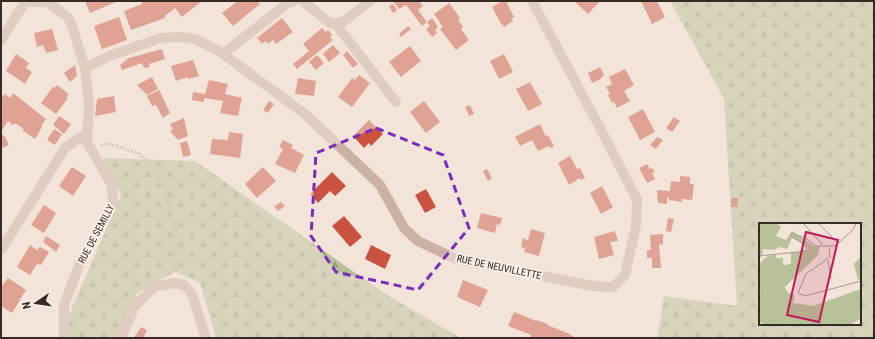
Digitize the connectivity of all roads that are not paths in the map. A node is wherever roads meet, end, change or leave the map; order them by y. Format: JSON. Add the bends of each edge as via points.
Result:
{"nodes":[{"id":1,"x":25,"y":1,"type":"edge"},
{"id":2,"x":294,"y":1,"type":"edge"},
{"id":3,"x":303,"y":1,"type":"edge"},
{"id":4,"x":370,"y":1,"type":"edge"},
{"id":5,"x":532,"y":1,"type":"edge"},
{"id":6,"x":335,"y":23,"type":"junction"},
{"id":7,"x":1,"y":40,"type":"edge"},
{"id":8,"x":223,"y":54,"type":"junction"},
{"id":9,"x":85,"y":68,"type":"junction"},
{"id":10,"x":396,"y":102,"type":"dead end"},
{"id":11,"x":87,"y":133,"type":"junction"},
{"id":12,"x":1,"y":250,"type":"edge"},
{"id":13,"x":64,"y":338,"type":"edge"},
{"id":14,"x":121,"y":338,"type":"edge"},
{"id":15,"x":206,"y":338,"type":"edge"}],
"edges":[{"from":1,"to":7,"type":"street"},
{"from":1,"to":9,"type":"street","name":"RUE DE SEMILLY","via":[[47,2],[68,17]]},
{"from":2,"to":8,"type":"street"},
{"from":3,"to":6,"type":"street","via":[[331,24]]},
{"from":4,"to":6,"type":"street","via":[[343,22]]},
{"from":5,"to":8,"type":"street","name":"RUE DE NEUVILLETTE","via":[[637,200],[636,226],[625,275],[613,287],[593,286],[456,259],[418,241],[404,228],[380,185],[305,114]]},
{"from":6,"to":10,"type":"street"},
{"from":8,"to":9,"type":"street","name":"RUE DE NEUVILLETTE","via":[[195,40],[180,37],[161,38],[109,56]]},
{"from":9,"to":11,"type":"street","name":"RUE DE SEMILLY","via":[[89,105]]},
{"from":11,"to":12,"type":"street","via":[[65,148]]},
{"from":11,"to":13,"type":"street","name":"RUE DE SEMILLY","via":[[87,142],[112,185],[113,202],[80,263],[64,305]]},
{"from":14,"to":15,"type":"street","via":[[135,306],[154,287],[174,283],[184,285],[192,294]]}]}
